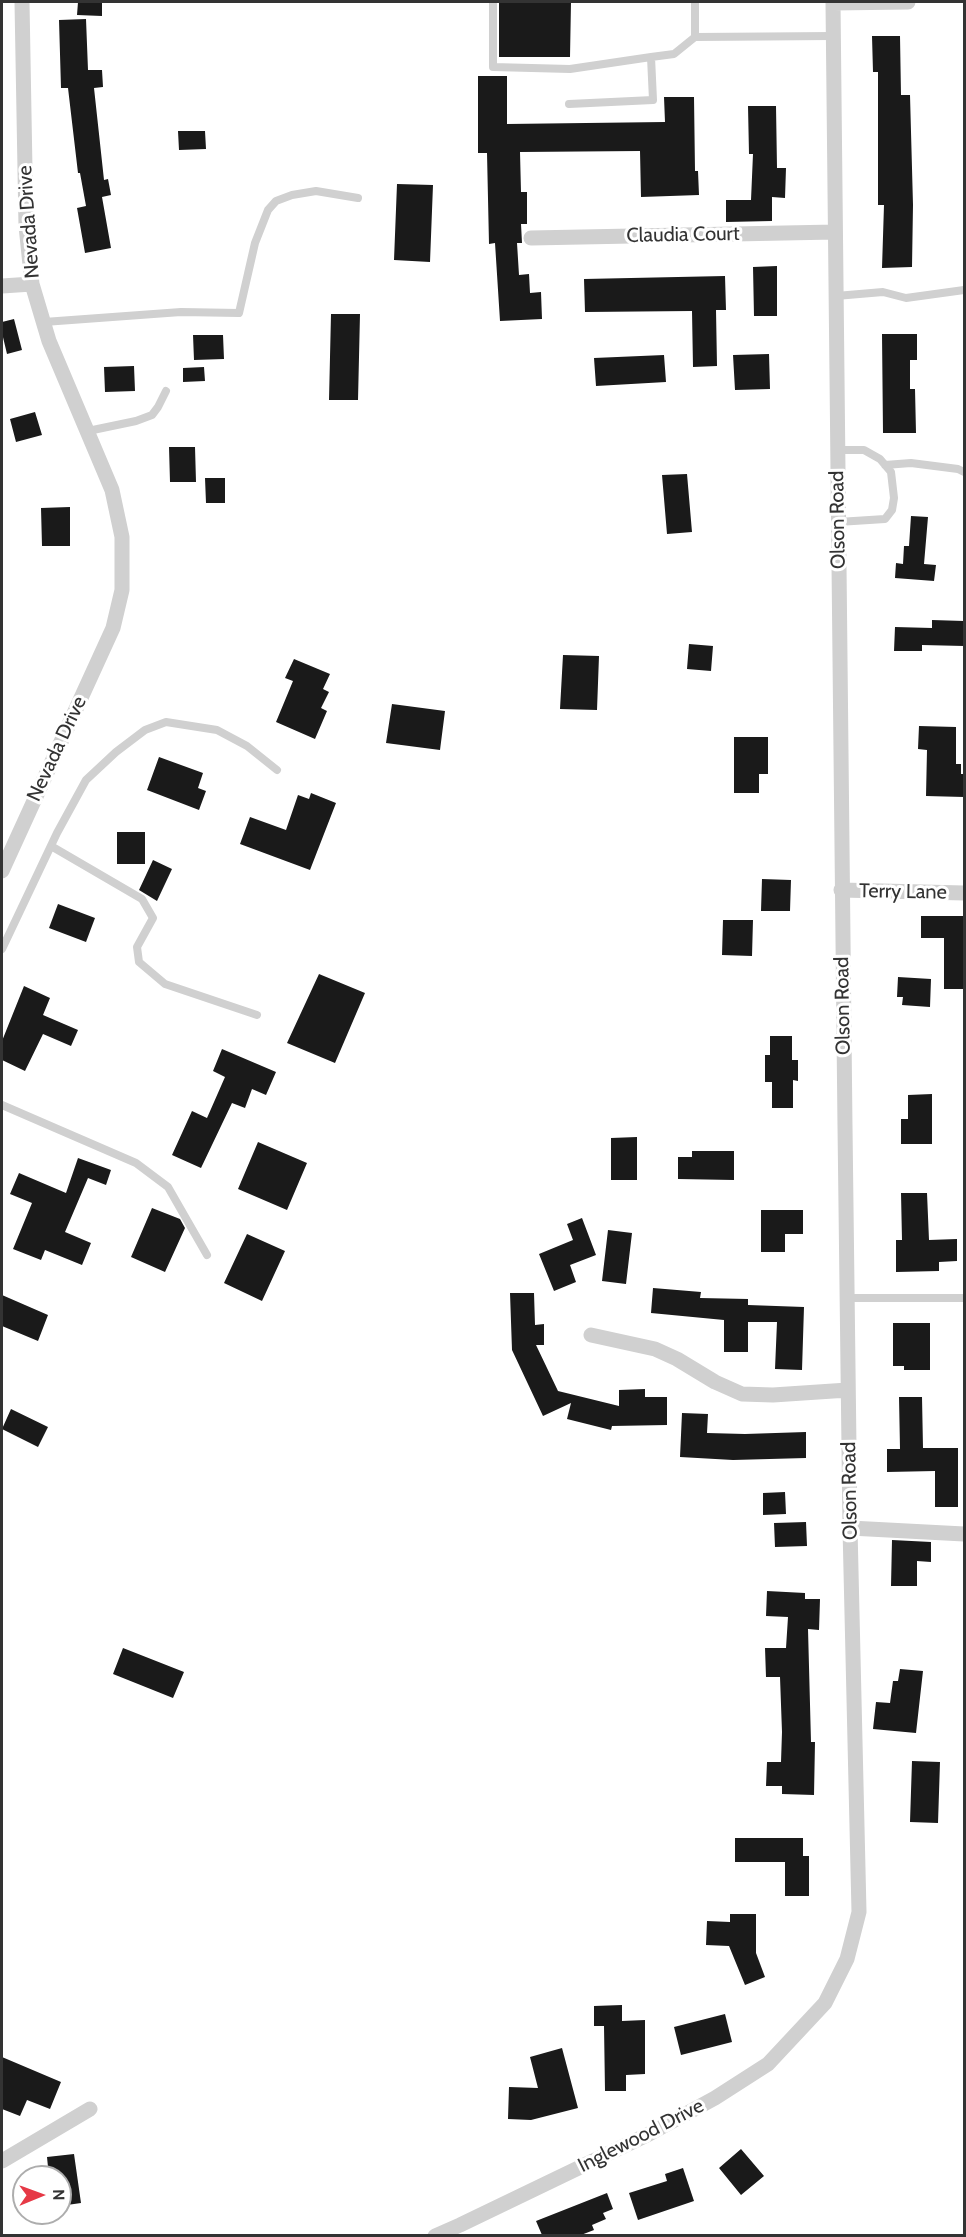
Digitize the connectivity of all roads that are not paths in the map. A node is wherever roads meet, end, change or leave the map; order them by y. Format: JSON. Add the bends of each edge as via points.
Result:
{"nodes":[{"id":1,"x":22,"y":2,"type":"edge"},
{"id":2,"x":493,"y":2,"type":"edge"},
{"id":3,"x":695,"y":2,"type":"edge"},
{"id":4,"x":833,"y":2,"type":"edge"},
{"id":5,"x":908,"y":2,"type":"edge"},
{"id":6,"x":833,"y":36,"type":"junction"},
{"id":7,"x":695,"y":37,"type":"junction"},
{"id":8,"x":651,"y":57,"type":"junction"},
{"id":9,"x":569,"y":104,"type":"dead end"},
{"id":10,"x":358,"y":198,"type":"dead end"},
{"id":11,"x":835,"y":232,"type":"junction"},
{"id":12,"x":531,"y":238,"type":"dead end"},
{"id":13,"x":32,"y":284,"type":"junction"},
{"id":14,"x":2,"y":286,"type":"edge"},
{"id":15,"x":964,"y":290,"type":"edge"},
{"id":16,"x":836,"y":296,"type":"junction"},
{"id":17,"x":44,"y":322,"type":"junction"},
{"id":18,"x":166,"y":392,"type":"dead end"},
{"id":19,"x":88,"y":432,"type":"junction"},
{"id":20,"x":837,"y":450,"type":"junction"},
{"id":21,"x":885,"y":465,"type":"junction"},
{"id":22,"x":964,"y":472,"type":"edge"},
{"id":23,"x":838,"y":522,"type":"junction"},
{"id":24,"x":277,"y":770,"type":"dead end"},
{"id":25,"x":51,"y":846,"type":"junction"},
{"id":26,"x":2,"y":871,"type":"edge"},
{"id":27,"x":841,"y":890,"type":"junction"},
{"id":28,"x":964,"y":893,"type":"edge"},
{"id":29,"x":2,"y":948,"type":"edge"},
{"id":30,"x":257,"y":1015,"type":"dead end"},
{"id":31,"x":2,"y":1106,"type":"edge"},
{"id":32,"x":207,"y":1255,"type":"dead end"},
{"id":33,"x":847,"y":1298,"type":"junction"},
{"id":34,"x":964,"y":1298,"type":"edge"},
{"id":35,"x":591,"y":1335,"type":"dead end"},
{"id":36,"x":848,"y":1390,"type":"junction"},
{"id":37,"x":850,"y":1528,"type":"junction"},
{"id":38,"x":964,"y":1534,"type":"edge"},
{"id":39,"x":825,"y":2002,"type":"joint"},
{"id":40,"x":90,"y":2109,"type":"dead end"},
{"id":41,"x":2,"y":2161,"type":"edge"},
{"id":42,"x":435,"y":2235,"type":"edge"}],
"edges":[{"from":1,"to":13,"type":"street","name":"Nevada Drive","via":[[26,226]]},
{"from":2,"to":8,"type":"lane","via":[[493,67],[570,69]]},
{"from":3,"to":7,"type":"lane"},
{"from":4,"to":5,"type":"street"},
{"from":4,"to":6,"type":"street","name":"Olson Road"},
{"from":6,"to":7,"type":"lane"},
{"from":6,"to":11,"type":"street","name":"Olson Road"},
{"from":7,"to":8,"type":"lane","via":[[674,54]]},
{"from":8,"to":9,"type":"lane","via":[[653,100]]},
{"from":10,"to":17,"type":"lane","via":[[316,191],[276,201],[268,210],[255,243],[239,313],[181,312]]},
{"from":11,"to":12,"type":"street","name":"Claudia Court"},
{"from":11,"to":16,"type":"street","name":"Olson Road"},
{"from":13,"to":14,"type":"street"},
{"from":13,"to":17,"type":"street","name":"Nevada Drive"},
{"from":15,"to":16,"type":"lane","via":[[906,298],[883,292]]},
{"from":16,"to":20,"type":"street","name":"Olson Road"},
{"from":17,"to":19,"type":"street","name":"Nevada Drive"},
{"from":18,"to":19,"type":"lane","via":[[152,415]]},
{"from":19,"to":26,"type":"street","name":"Nevada Drive","via":[[112,490],[122,537],[122,590],[113,628]]},
{"from":20,"to":21,"type":"lane","via":[[864,450]]},
{"from":20,"to":23,"type":"street","name":"Olson Road"},
{"from":21,"to":22,"type":"lane","via":[[911,463]]},
{"from":21,"to":23,"type":"lane","via":[[891,472],[894,498],[885,519]]},
{"from":23,"to":27,"type":"street","name":"Olson Road"},
{"from":24,"to":25,"type":"lane","via":[[247,746],[218,730],[166,722],[145,730],[86,780]]},
{"from":25,"to":29,"type":"lane"},
{"from":25,"to":30,"type":"lane","via":[[142,899],[153,918],[137,946],[139,962],[165,984]]},
{"from":27,"to":28,"type":"street","name":"Terry Lane"},
{"from":27,"to":33,"type":"street","name":"Olson Road"},
{"from":31,"to":32,"type":"lane","via":[[136,1163],[168,1187]]},
{"from":33,"to":34,"type":"lane"},
{"from":33,"to":36,"type":"street","name":"Olson Road"},
{"from":35,"to":36,"type":"street","via":[[655,1349],[742,1394]]},
{"from":36,"to":37,"type":"street","name":"Olson Road"},
{"from":37,"to":38,"type":"street"},
{"from":37,"to":39,"type":"street","name":"Olson Road","via":[[859,1912],[847,1959]]},
{"from":39,"to":42,"type":"street","name":"Inglewood Drive","via":[[768,2064],[715,2098],[649,2134]]},
{"from":40,"to":41,"type":"street"}]}
